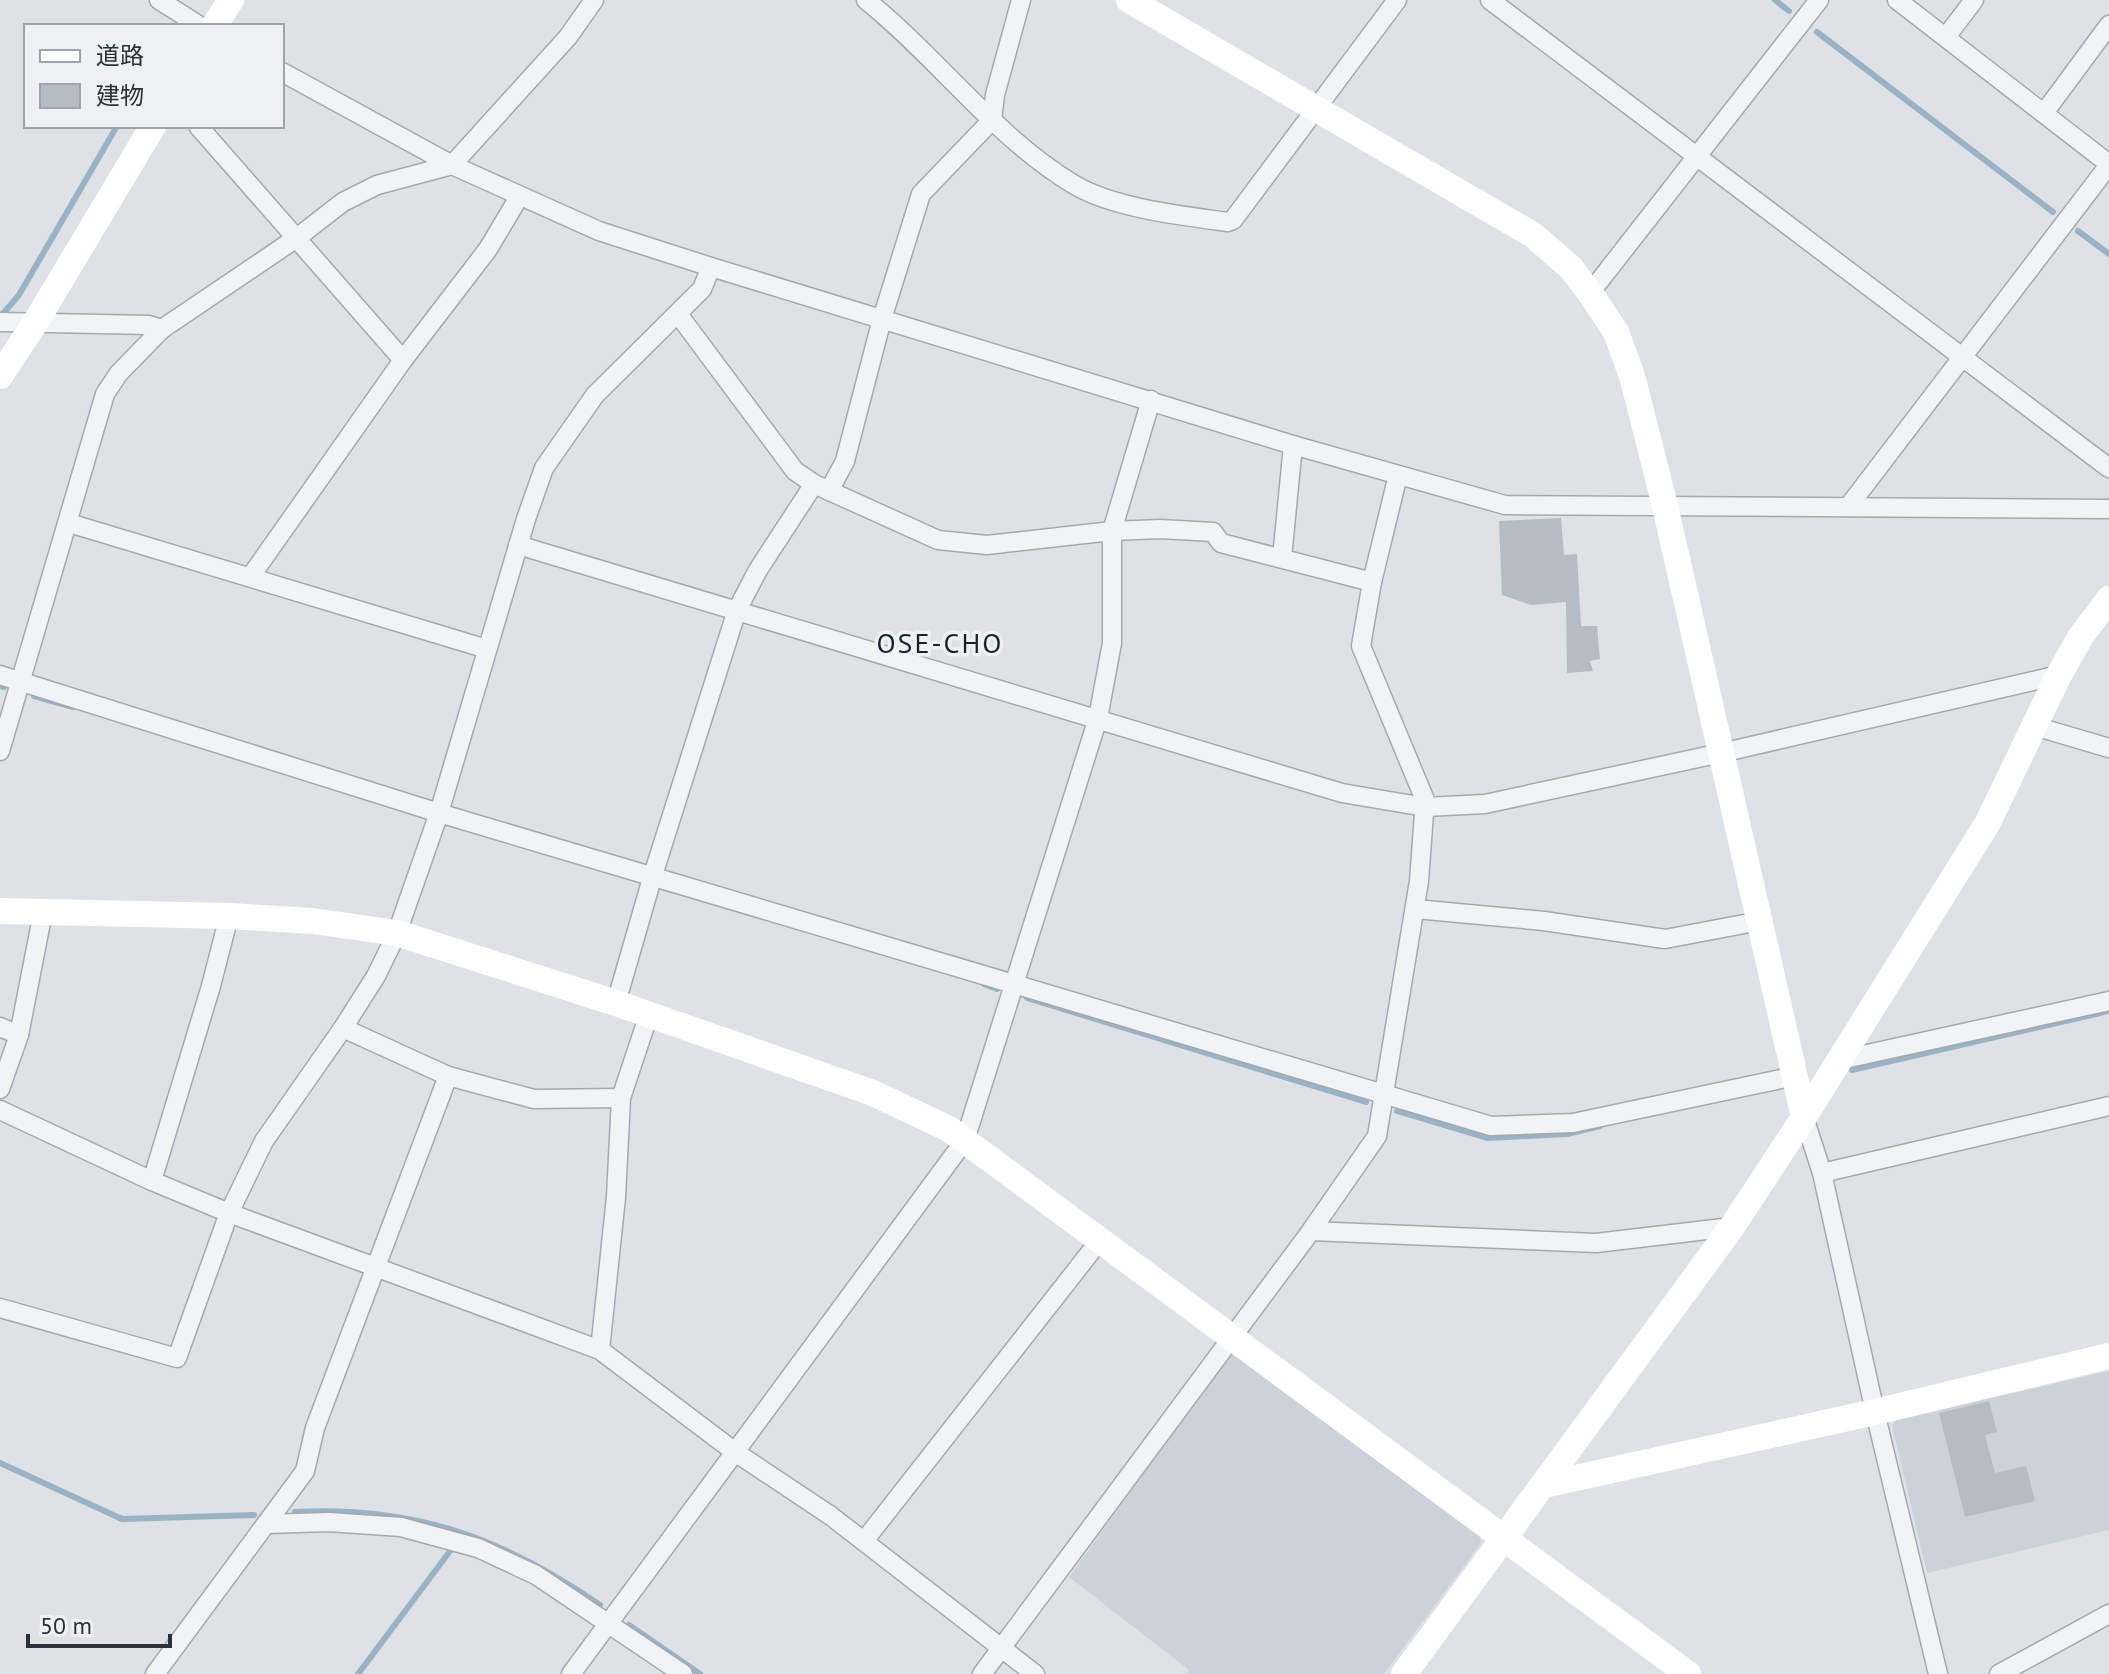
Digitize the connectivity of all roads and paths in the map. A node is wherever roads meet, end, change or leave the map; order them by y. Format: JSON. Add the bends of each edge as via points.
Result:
{"nodes":[{"id":1,"x":159,"y":0,"type":"edge"},
{"id":2,"x":231,"y":0,"type":"edge"},
{"id":3,"x":594,"y":0,"type":"edge"},
{"id":4,"x":866,"y":0,"type":"edge"},
{"id":5,"x":1021,"y":0,"type":"edge"},
{"id":6,"x":1129,"y":0,"type":"edge"},
{"id":7,"x":1397,"y":0,"type":"edge"},
{"id":8,"x":1490,"y":0,"type":"edge"},
{"id":9,"x":1819,"y":0,"type":"edge"},
{"id":10,"x":1897,"y":0,"type":"edge"},
{"id":11,"x":1974,"y":0,"type":"edge"},
{"id":12,"x":197,"y":24,"type":"edge"},
{"id":13,"x":215,"y":24,"type":"edge"},
{"id":14,"x":2108,"y":29,"type":"edge"},
{"id":15,"x":1946,"y":37,"type":"junction"},
{"id":16,"x":284,"y":73,"type":"edge"},
{"id":17,"x":1317,"y":108,"type":"junction"},
{"id":18,"x":2044,"y":113,"type":"junction"},
{"id":19,"x":992,"y":120,"type":"junction"},
{"id":20,"x":152,"y":128,"type":"edge"},
{"id":21,"x":200,"y":128,"type":"edge"},
{"id":22,"x":1697,"y":156,"type":"junction"},
{"id":23,"x":452,"y":165,"type":"junction"},
{"id":24,"x":2109,"y":165,"type":"edge"},
{"id":25,"x":519,"y":197,"type":"junction"},
{"id":26,"x":298,"y":237,"type":"junction"},
{"id":27,"x":711,"y":267,"type":"junction"},
{"id":28,"x":1590,"y":293,"type":"junction"},
{"id":29,"x":678,"y":314,"type":"junction"},
{"id":30,"x":882,"y":319,"type":"junction"},
{"id":31,"x":0,"y":322,"type":"edge"},
{"id":32,"x":35,"y":323,"type":"junction"},
{"id":33,"x":162,"y":329,"type":"junction"},
{"id":34,"x":1963,"y":356,"type":"junction"},
{"id":35,"x":403,"y":360,"type":"junction"},
{"id":36,"x":0,"y":376,"type":"edge"},
{"id":37,"x":1151,"y":400,"type":"junction"},
{"id":38,"x":1293,"y":445,"type":"junction"},
{"id":39,"x":2109,"y":468,"type":"edge"},
{"id":40,"x":1398,"y":475,"type":"junction"},
{"id":41,"x":821,"y":487,"type":"junction"},
{"id":42,"x":1665,"y":506,"type":"junction"},
{"id":43,"x":1848,"y":507,"type":"junction"},
{"id":44,"x":2109,"y":509,"type":"edge"},
{"id":45,"x":69,"y":523,"type":"junction"},
{"id":46,"x":1112,"y":531,"type":"junction"},
{"id":47,"x":518,"y":545,"type":"junction"},
{"id":48,"x":1282,"y":558,"type":"junction"},
{"id":49,"x":251,"y":576,"type":"junction"},
{"id":50,"x":1372,"y":582,"type":"junction"},
{"id":51,"x":2109,"y":599,"type":"edge"},
{"id":52,"x":737,"y":610,"type":"junction"},
{"id":53,"x":487,"y":649,"type":"junction"},
{"id":54,"x":0,"y":675,"type":"edge"},
{"id":55,"x":2059,"y":675,"type":"junction"},
{"id":56,"x":21,"y":681,"type":"junction"},
{"id":57,"x":1098,"y":718,"type":"junction"},
{"id":58,"x":2034,"y":726,"type":"junction"},
{"id":59,"x":2109,"y":748,"type":"edge"},
{"id":60,"x":0,"y":751,"type":"edge"},
{"id":61,"x":1721,"y":753,"type":"junction"},
{"id":62,"x":1425,"y":807,"type":"junction"},
{"id":63,"x":439,"y":813,"type":"junction"},
{"id":64,"x":653,"y":875,"type":"junction"},
{"id":65,"x":1415,"y":909,"type":"junction"},
{"id":66,"x":0,"y":911,"type":"edge"},
{"id":67,"x":43,"y":912,"type":"junction"},
{"id":68,"x":229,"y":916,"type":"junction"},
{"id":69,"x":1760,"y":921,"type":"junction"},
{"id":70,"x":397,"y":933,"type":"junction"},
{"id":71,"x":1015,"y":985,"type":"junction"},
{"id":72,"x":2109,"y":1001,"type":"edge"},
{"id":73,"x":616,"y":1003,"type":"junction"},
{"id":74,"x":649,"y":1014,"type":"junction"},
{"id":75,"x":0,"y":1027,"type":"edge"},
{"id":76,"x":343,"y":1028,"type":"junction"},
{"id":77,"x":19,"y":1035,"type":"junction"},
{"id":78,"x":1840,"y":1060,"type":"junction"},
{"id":79,"x":448,"y":1076,"type":"junction"},
{"id":80,"x":1795,"y":1076,"type":"junction"},
{"id":81,"x":0,"y":1089,"type":"edge"},
{"id":82,"x":1383,"y":1096,"type":"junction"},
{"id":83,"x":621,"y":1098,"type":"junction"},
{"id":84,"x":2109,"y":1106,"type":"edge"},
{"id":85,"x":0,"y":1110,"type":"edge"},
{"id":86,"x":1804,"y":1117,"type":"junction"},
{"id":87,"x":965,"y":1140,"type":"junction"},
{"id":88,"x":1822,"y":1173,"type":"junction"},
{"id":89,"x":152,"y":1181,"type":"junction"},
{"id":90,"x":229,"y":1213,"type":"junction"},
{"id":91,"x":1732,"y":1227,"type":"junction"},
{"id":92,"x":1311,"y":1231,"type":"junction"},
{"id":93,"x":1100,"y":1240,"type":"junction"},
{"id":94,"x":375,"y":1268,"type":"junction"},
{"id":95,"x":3,"y":1313,"type":"edge"},
{"id":96,"x":1233,"y":1336,"type":"junction"},
{"id":97,"x":600,"y":1350,"type":"junction"},
{"id":98,"x":2109,"y":1356,"type":"edge"},
{"id":99,"x":1875,"y":1412,"type":"junction"},
{"id":100,"x":735,"y":1452,"type":"junction"},
{"id":101,"x":1544,"y":1485,"type":"junction"},
{"id":102,"x":266,"y":1524,"type":"junction"},
{"id":103,"x":1505,"y":1537,"type":"junction"},
{"id":104,"x":864,"y":1541,"type":"junction"},
{"id":105,"x":2109,"y":1614,"type":"edge"},
{"id":106,"x":608,"y":1623,"type":"junction"},
{"id":107,"x":1000,"y":1649,"type":"junction"},
{"id":108,"x":155,"y":1674,"type":"edge"},
{"id":109,"x":571,"y":1674,"type":"edge"},
{"id":110,"x":683,"y":1674,"type":"edge"},
{"id":111,"x":982,"y":1674,"type":"edge"},
{"id":112,"x":1035,"y":1674,"type":"edge"},
{"id":113,"x":1404,"y":1674,"type":"edge"},
{"id":114,"x":1688,"y":1674,"type":"edge"},
{"id":115,"x":1938,"y":1674,"type":"edge"},
{"id":116,"x":1999,"y":1674,"type":"edge"}],
"edges":[{"from":1,"to":12,"type":"street"},
{"from":2,"to":13,"type":"street"},
{"from":3,"to":23,"type":"street","via":[[568,37]]},
{"from":4,"to":19,"type":"street"},
{"from":5,"to":19,"type":"street"},
{"from":6,"to":17,"type":"street"},
{"from":7,"to":17,"type":"street"},
{"from":8,"to":22,"type":"street"},
{"from":9,"to":22,"type":"street"},
{"from":10,"to":15,"type":"street"},
{"from":11,"to":15,"type":"street"},
{"from":14,"to":18,"type":"street"},
{"from":15,"to":18,"type":"street"},
{"from":16,"to":23,"type":"street"},
{"from":17,"to":19,"type":"street","via":[[1228,222],[1163,213],[1074,185]]},
{"from":17,"to":28,"type":"street","via":[[1533,235]]},
{"from":18,"to":24,"type":"street"},
{"from":19,"to":30,"type":"street","via":[[921,194]]},
{"from":20,"to":32,"type":"street"},
{"from":21,"to":26,"type":"street"},
{"from":22,"to":28,"type":"street"},
{"from":22,"to":34,"type":"street"},
{"from":23,"to":25,"type":"street"},
{"from":23,"to":26,"type":"street","via":[[364,190]]},
{"from":24,"to":34,"type":"street"},
{"from":25,"to":27,"type":"street","via":[[599,231]]},
{"from":25,"to":35,"type":"street","via":[[488,249]]},
{"from":26,"to":33,"type":"street"},
{"from":26,"to":35,"type":"street"},
{"from":27,"to":29,"type":"street","via":[[702,289]]},
{"from":27,"to":30,"type":"street"},
{"from":28,"to":42,"type":"street","via":[[1616,332],[1632,376]]},
{"from":29,"to":41,"type":"street","via":[[795,471]]},
{"from":29,"to":47,"type":"street","via":[[595,395],[558,444],[544,468]]},
{"from":30,"to":37,"type":"street"},
{"from":30,"to":41,"type":"street","via":[[845,461]]},
{"from":31,"to":32,"type":"street"},
{"from":32,"to":33,"type":"street"},
{"from":32,"to":36,"type":"street"},
{"from":33,"to":45,"type":"street","via":[[105,394]]},
{"from":34,"to":39,"type":"street"},
{"from":34,"to":43,"type":"street"},
{"from":35,"to":49,"type":"street"},
{"from":37,"to":38,"type":"street"},
{"from":37,"to":46,"type":"street"},
{"from":38,"to":40,"type":"street"},
{"from":38,"to":48,"type":"street"},
{"from":40,"to":42,"type":"street","via":[[1505,505]]},
{"from":40,"to":50,"type":"street"},
{"from":41,"to":46,"type":"street","via":[[938,540],[987,545]]},
{"from":41,"to":52,"type":"street","via":[[758,570]]},
{"from":42,"to":43,"type":"street"},
{"from":42,"to":61,"type":"street"},
{"from":43,"to":44,"type":"street"},
{"from":45,"to":49,"type":"street"},
{"from":45,"to":56,"type":"street"},
{"from":46,"to":48,"type":"street","via":[[1213,532],[1221,543]]},
{"from":46,"to":57,"type":"street","via":[[1112,643]]},
{"from":47,"to":52,"type":"street"},
{"from":47,"to":53,"type":"street"},
{"from":48,"to":50,"type":"street"},
{"from":49,"to":53,"type":"street"},
{"from":50,"to":62,"type":"street","via":[[1361,646]]},
{"from":51,"to":55,"type":"street"},
{"from":52,"to":57,"type":"street"},
{"from":52,"to":64,"type":"street"},
{"from":53,"to":63,"type":"street"},
{"from":54,"to":56,"type":"street"},
{"from":55,"to":58,"type":"street"},
{"from":55,"to":61,"type":"street"},
{"from":56,"to":60,"type":"street"},
{"from":56,"to":63,"type":"street"},
{"from":57,"to":62,"type":"street","via":[[1342,793]]},
{"from":57,"to":71,"type":"street"},
{"from":58,"to":59,"type":"street"},
{"from":58,"to":78,"type":"street","via":[[1987,824]]},
{"from":61,"to":62,"type":"street","via":[[1485,804]]},
{"from":61,"to":69,"type":"street"},
{"from":62,"to":65,"type":"street"},
{"from":63,"to":64,"type":"street"},
{"from":63,"to":70,"type":"street"},
{"from":64,"to":71,"type":"street"},
{"from":64,"to":73,"type":"street"},
{"from":65,"to":69,"type":"street","via":[[1665,939]]},
{"from":65,"to":82,"type":"street"},
{"from":66,"to":67,"type":"street"},
{"from":67,"to":68,"type":"street"},
{"from":67,"to":77,"type":"street"},
{"from":68,"to":70,"type":"street"},
{"from":68,"to":89,"type":"street"},
{"from":69,"to":80,"type":"street"},
{"from":70,"to":73,"type":"street"},
{"from":70,"to":76,"type":"street"},
{"from":71,"to":82,"type":"street"},
{"from":71,"to":87,"type":"street"},
{"from":72,"to":78,"type":"street"},
{"from":73,"to":74,"type":"street"},
{"from":74,"to":83,"type":"street"},
{"from":74,"to":87,"type":"street","via":[[873,1093]]},
{"from":75,"to":77,"type":"street"},
{"from":76,"to":79,"type":"street"},
{"from":76,"to":90,"type":"street","via":[[264,1141]]},
{"from":77,"to":81,"type":"street"},
{"from":78,"to":86,"type":"street"},
{"from":79,"to":83,"type":"street","via":[[534,1099]]},
{"from":79,"to":94,"type":"street"},
{"from":80,"to":82,"type":"street","via":[[1573,1123],[1491,1126]]},
{"from":80,"to":86,"type":"street"},
{"from":82,"to":92,"type":"street","via":[[1377,1136]]},
{"from":83,"to":97,"type":"street"},
{"from":84,"to":88,"type":"street"},
{"from":85,"to":89,"type":"street"},
{"from":86,"to":88,"type":"street"},
{"from":86,"to":91,"type":"street"},
{"from":87,"to":93,"type":"street"},
{"from":87,"to":100,"type":"street"},
{"from":88,"to":99,"type":"street"},
{"from":89,"to":90,"type":"street"},
{"from":90,"to":94,"type":"street"},
{"from":90,"to":95,"type":"street","via":[[177,1358]]},
{"from":91,"to":92,"type":"street","via":[[1596,1243]]},
{"from":91,"to":101,"type":"street"},
{"from":92,"to":96,"type":"street"},
{"from":93,"to":96,"type":"street"},
{"from":93,"to":104,"type":"street"},
{"from":94,"to":97,"type":"street"},
{"from":94,"to":102,"type":"street","via":[[315,1428],[305,1471]]},
{"from":96,"to":103,"type":"street"},
{"from":96,"to":107,"type":"street"},
{"from":97,"to":100,"type":"street"},
{"from":98,"to":99,"type":"street"},
{"from":99,"to":101,"type":"street"},
{"from":99,"to":115,"type":"street"},
{"from":100,"to":104,"type":"street"},
{"from":100,"to":106,"type":"street"},
{"from":101,"to":103,"type":"street"},
{"from":102,"to":106,"type":"street","via":[[401,1527],[478,1548],[536,1575]]},
{"from":102,"to":108,"type":"street"},
{"from":103,"to":113,"type":"street"},
{"from":103,"to":114,"type":"street"},
{"from":104,"to":107,"type":"street"},
{"from":105,"to":116,"type":"street"},
{"from":106,"to":109,"type":"street"},
{"from":106,"to":110,"type":"street"},
{"from":107,"to":111,"type":"street"},
{"from":107,"to":112,"type":"street"}]}
